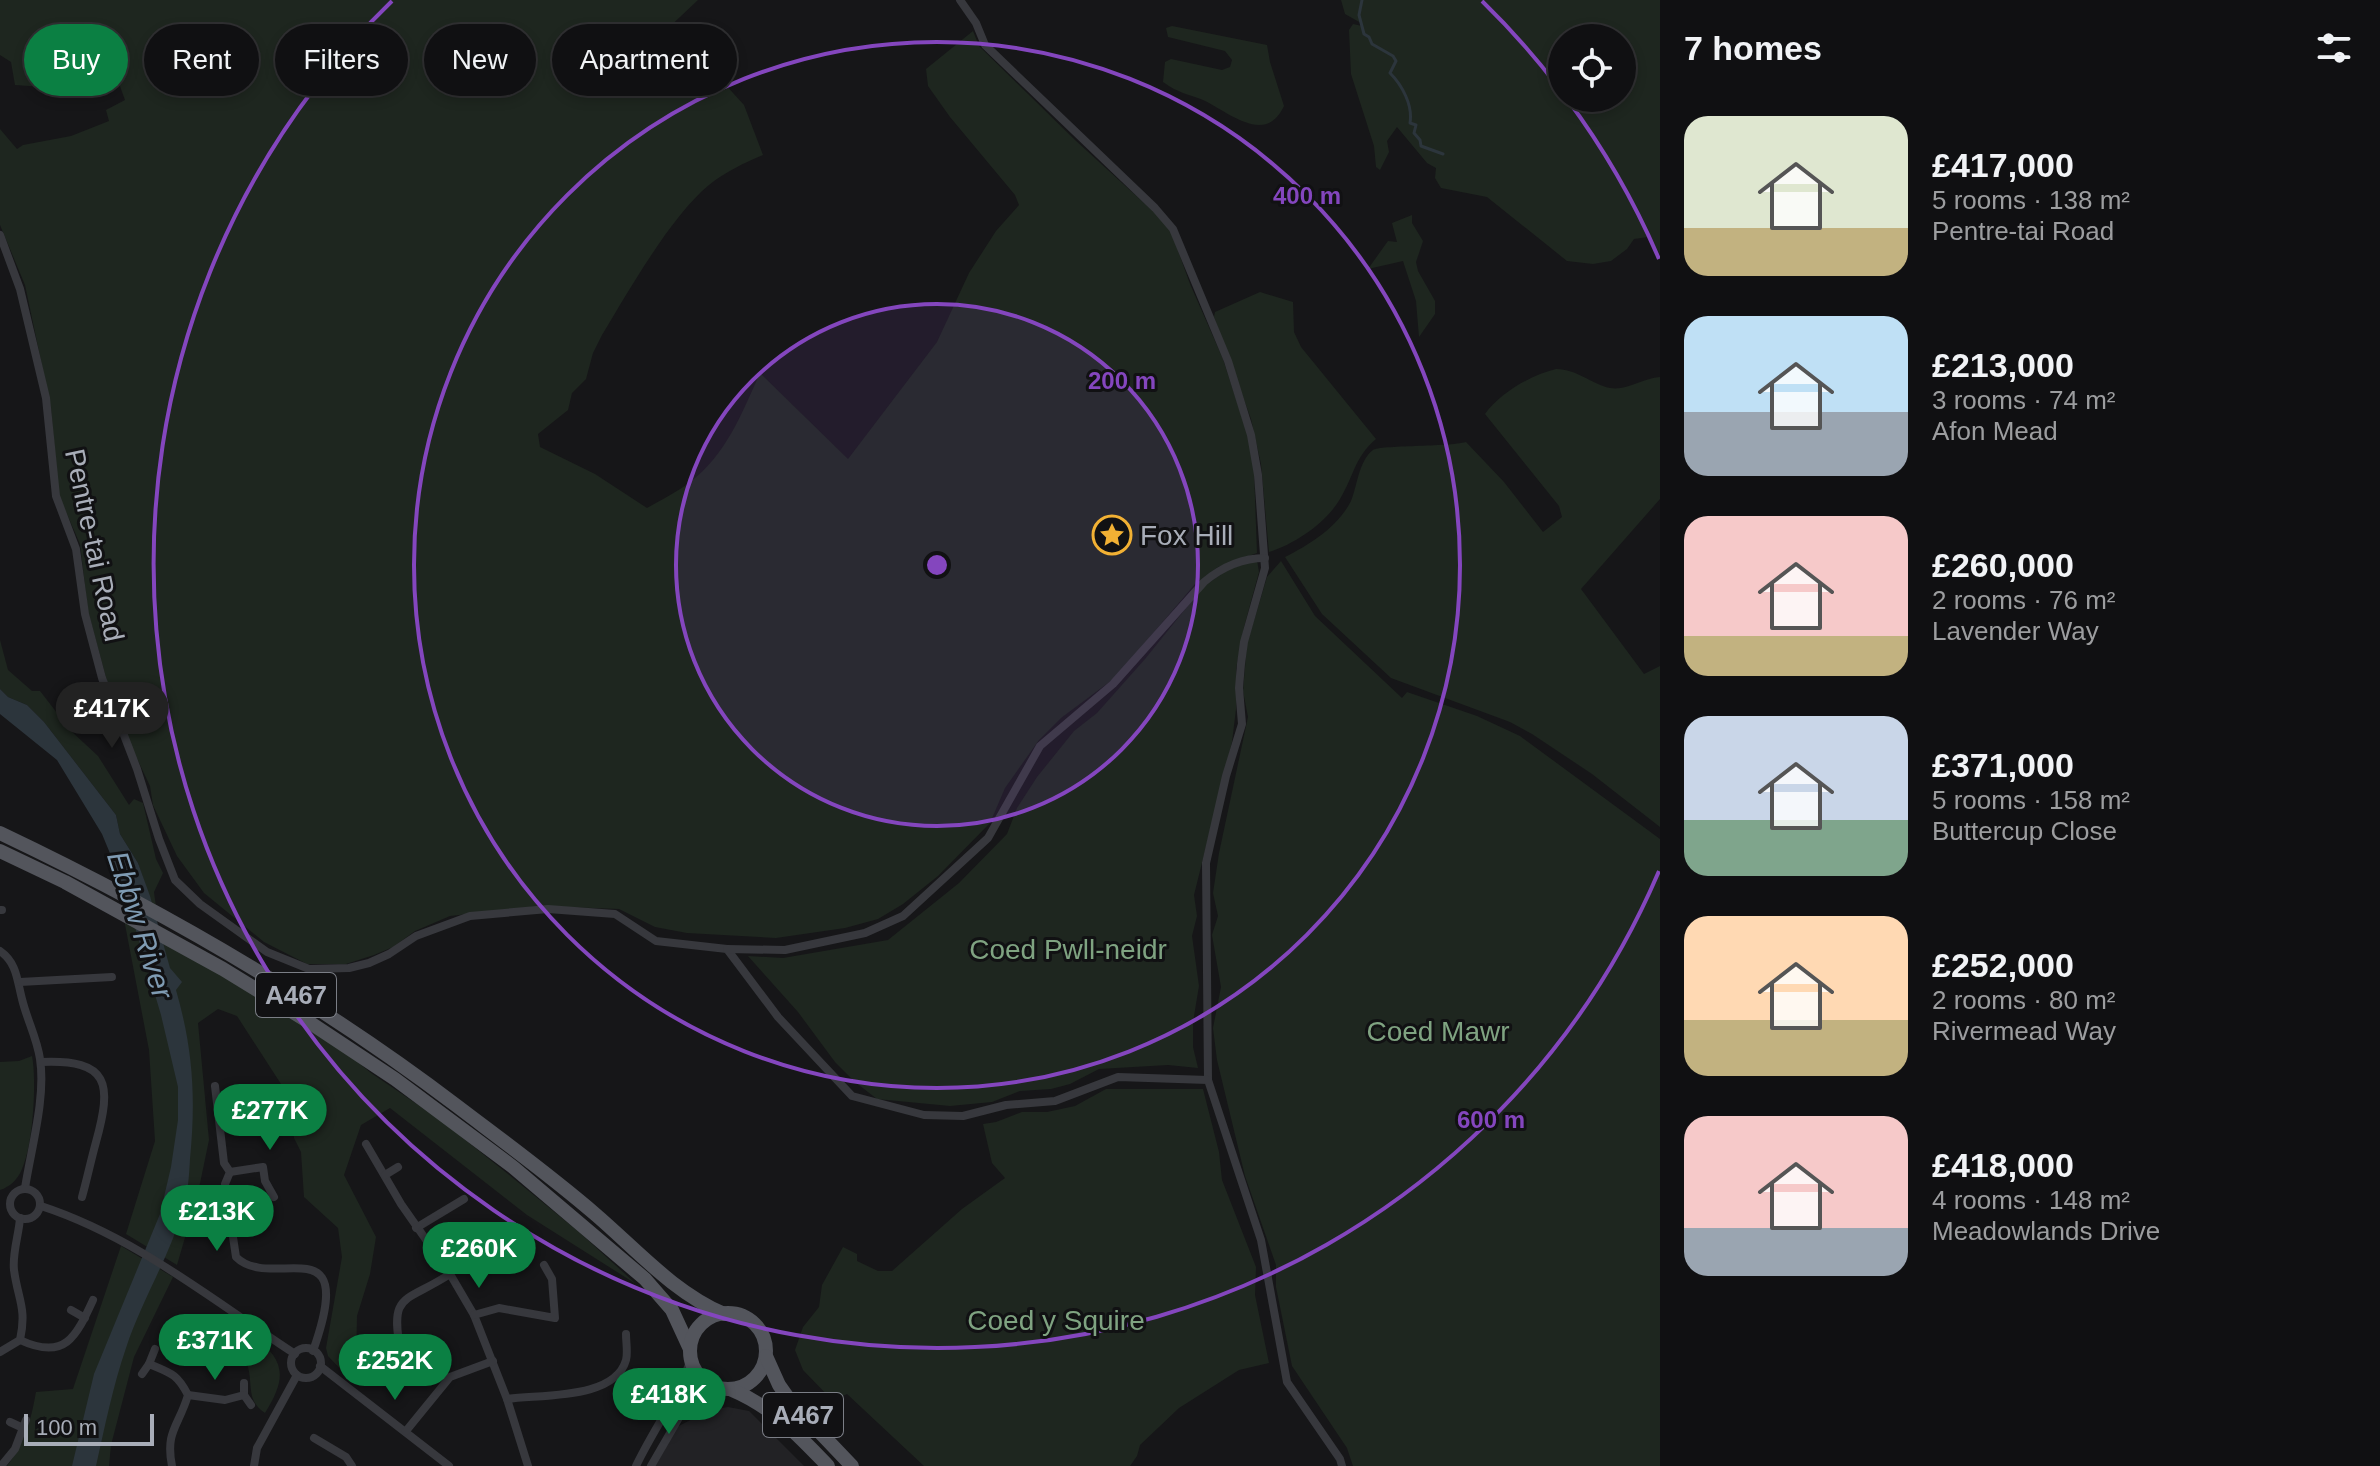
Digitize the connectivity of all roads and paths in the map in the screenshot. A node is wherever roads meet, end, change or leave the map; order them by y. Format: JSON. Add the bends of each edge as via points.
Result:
{"nodes":[{"id":1,"x":960,"y":0,"type":"edge"},
{"id":2,"x":0,"y":235,"type":"edge"},
{"id":3,"x":1265,"y":558,"type":"junction"},
{"id":4,"x":0,"y":833,"type":"edge"},
{"id":5,"x":0,"y":851,"type":"edge"},
{"id":6,"x":727,"y":949,"type":"junction"},
{"id":7,"x":0,"y":951,"type":"edge"},
{"id":8,"x":112,"y":977,"type":"dead end"},
{"id":9,"x":20,"y":982,"type":"junction"},
{"id":10,"x":41,"y":1062,"type":"junction"},
{"id":11,"x":1208,"y":1080,"type":"junction"},
{"id":12,"x":215,"y":1086,"type":"dead end"},
{"id":13,"x":366,"y":1144,"type":"dead end"},
{"id":14,"x":398,"y":1167,"type":"dead end"},
{"id":15,"x":230,"y":1172,"type":"junction"},
{"id":16,"x":385,"y":1175,"type":"junction"},
{"id":17,"x":25,"y":1188,"type":"junction"},
{"id":18,"x":82,"y":1197,"type":"dead end"},
{"id":19,"x":274,"y":1197,"type":"dead end"},
{"id":20,"x":464,"y":1199,"type":"dead end"},
{"id":21,"x":5,"y":1201,"type":"edge"},
{"id":22,"x":41,"y":1206,"type":"junction"},
{"id":23,"x":20,"y":1218,"type":"junction"},
{"id":24,"x":416,"y":1228,"type":"junction"},
{"id":25,"x":544,"y":1265,"type":"dead end"},
{"id":26,"x":450,"y":1274,"type":"junction"},
{"id":27,"x":93,"y":1300,"type":"dead end"},
{"id":28,"x":71,"y":1310,"type":"dead end"},
{"id":29,"x":724,"y":1314,"type":"junction"},
{"id":30,"x":474,"y":1315,"type":"junction"},
{"id":31,"x":85,"y":1318,"type":"junction"},
{"id":32,"x":626,"y":1334,"type":"dead end"},
{"id":33,"x":20,"y":1340,"type":"junction"},
{"id":34,"x":155,"y":1349,"type":"dead end"},
{"id":35,"x":313,"y":1351,"type":"junction"},
{"id":36,"x":0,"y":1352,"type":"edge"},
{"id":37,"x":295,"y":1354,"type":"junction"},
{"id":38,"x":401,"y":1354,"type":"dead end"},
{"id":39,"x":690,"y":1354,"type":"junction"},
{"id":40,"x":766,"y":1356,"type":"junction"},
{"id":41,"x":493,"y":1361,"type":"junction"},
{"id":42,"x":149,"y":1364,"type":"junction"},
{"id":43,"x":320,"y":1366,"type":"junction"},
{"id":44,"x":142,"y":1374,"type":"dead end"},
{"id":45,"x":297,"y":1375,"type":"junction"},
{"id":46,"x":244,"y":1383,"type":"dead end"},
{"id":47,"x":727,"y":1389,"type":"junction"},
{"id":48,"x":188,"y":1395,"type":"junction"},
{"id":49,"x":244,"y":1395,"type":"junction"},
{"id":50,"x":507,"y":1399,"type":"junction"},
{"id":51,"x":251,"y":1405,"type":"dead end"},
{"id":52,"x":10,"y":1422,"type":"dead end"},
{"id":53,"x":406,"y":1431,"type":"junction"},
{"id":54,"x":314,"y":1438,"type":"dead end"},
{"id":55,"x":1,"y":1466,"type":"edge"},
{"id":56,"x":172,"y":1466,"type":"edge"},
{"id":57,"x":254,"y":1466,"type":"edge"},
{"id":58,"x":352,"y":1466,"type":"edge"},
{"id":59,"x":449,"y":1466,"type":"edge"},
{"id":60,"x":528,"y":1466,"type":"edge"},
{"id":61,"x":636,"y":1466,"type":"edge"},
{"id":62,"x":651,"y":1466,"type":"edge"},
{"id":63,"x":828,"y":1466,"type":"edge"},
{"id":64,"x":852,"y":1466,"type":"edge"},
{"id":65,"x":1342,"y":1466,"type":"edge"}],
"edges":[{"from":1,"to":3,"type":"street","via":[[985,45],[1173,229],[1228,361],[1251,435]]},
{"from":2,"to":6,"type":"street","name":"Pentre-tai Road","via":[[20,289],[46,398],[56,496],[76,549],[90,636],[175,880],[267,952],[309,969],[369,963],[443,924],[470,916],[548,909],[615,914],[656,941]]},
{"from":3,"to":6,"type":"street","name":"Pentre-tai Road","via":[[1239,561],[1204,582],[1113,684],[1040,746],[988,838],[903,916],[865,933],[785,950]]},
{"from":3,"to":11,"type":"street","via":[[1244,642],[1242,724],[1206,863]]},
{"from":4,"to":29,"type":"main road","number":"A467","via":[[184,929],[404,1067],[584,1205],[681,1291]]},
{"from":5,"to":39,"type":"main road","number":"A467","via":[[184,948],[395,1079],[513,1167],[660,1294]]},
{"from":6,"to":11,"type":"street","via":[[778,1017],[852,1096],[924,1115],[963,1116],[1055,1101],[1118,1077]]},
{"from":7,"to":9,"type":"street","via":[[10,958]]},
{"from":8,"to":9,"type":"street"},
{"from":9,"to":10,"type":"street"},
{"from":10,"to":17,"type":"street"},
{"from":10,"to":18,"type":"street","via":[[79,1063],[104,1087],[104,1118]]},
{"from":11,"to":65,"type":"street","via":[[1261,1240],[1287,1382]]},
{"from":12,"to":15,"type":"street","via":[[224,1163]]},
{"from":13,"to":16,"type":"street"},
{"from":14,"to":16,"type":"street"},
{"from":15,"to":19,"type":"street","via":[[264,1162],[265,1181]]},
{"from":15,"to":35,"type":"street","via":[[225,1184],[236,1257],[256,1267],[306,1268],[325,1285],[324,1320]]},
{"from":16,"to":24,"type":"street"},
{"from":17,"to":21,"type":"street"},
{"from":17,"to":22,"type":"street","via":[[36,1193]]},
{"from":20,"to":24,"type":"street"},
{"from":21,"to":23,"type":"street"},
{"from":22,"to":23,"type":"street","via":[[34,1217]]},
{"from":22,"to":37,"type":"street","via":[[132,1245]]},
{"from":23,"to":33,"type":"street","via":[[13,1267],[24,1308]]},
{"from":24,"to":26,"type":"street"},
{"from":25,"to":30,"type":"street","via":[[552,1279],[555,1318],[499,1308]]},
{"from":26,"to":30,"type":"street"},
{"from":26,"to":38,"type":"street","via":[[398,1308],[395,1324]]},
{"from":27,"to":31,"type":"street"},
{"from":28,"to":31,"type":"street"},
{"from":29,"to":39,"type":"main road","via":[[698,1328]]},
{"from":29,"to":40,"type":"main road","via":[[755,1325]]},
{"from":30,"to":41,"type":"street"},
{"from":31,"to":33,"type":"street","via":[[68,1343],[55,1349]]},
{"from":32,"to":50,"type":"street","via":[[627,1359],[602,1386]]},
{"from":33,"to":36,"type":"street"},
{"from":34,"to":42,"type":"street"},
{"from":35,"to":37,"type":"street"},
{"from":35,"to":43,"type":"street"},
{"from":37,"to":45,"type":"street","via":[[291,1366]]},
{"from":39,"to":47,"type":"main road","via":[[703,1380]]},
{"from":39,"to":61,"type":"street","via":[[677,1392]]},
{"from":40,"to":47,"type":"main road","via":[[754,1379]]},
{"from":40,"to":64,"type":"main road","number":"A467","via":[[791,1402]]},
{"from":41,"to":50,"type":"street"},
{"from":41,"to":53,"type":"street","via":[[450,1377]]},
{"from":42,"to":44,"type":"street"},
{"from":42,"to":48,"type":"street","via":[[177,1376]]},
{"from":43,"to":45,"type":"street","via":[[312,1377]]},
{"from":43,"to":53,"type":"street"},
{"from":45,"to":57,"type":"street","via":[[257,1448]]},
{"from":46,"to":49,"type":"street"},
{"from":47,"to":62,"type":"street","via":[[680,1416]]},
{"from":47,"to":63,"type":"main road","number":"A467","via":[[780,1416]]},
{"from":48,"to":49,"type":"street","via":[[225,1400]]},
{"from":48,"to":56,"type":"street","via":[[171,1431]]},
{"from":49,"to":51,"type":"street"},
{"from":50,"to":60,"type":"street"},
{"from":52,"to":55,"type":"street","via":[[24,1424],[15,1449]]},
{"from":53,"to":59,"type":"street"},
{"from":54,"to":58,"type":"street"}]}
